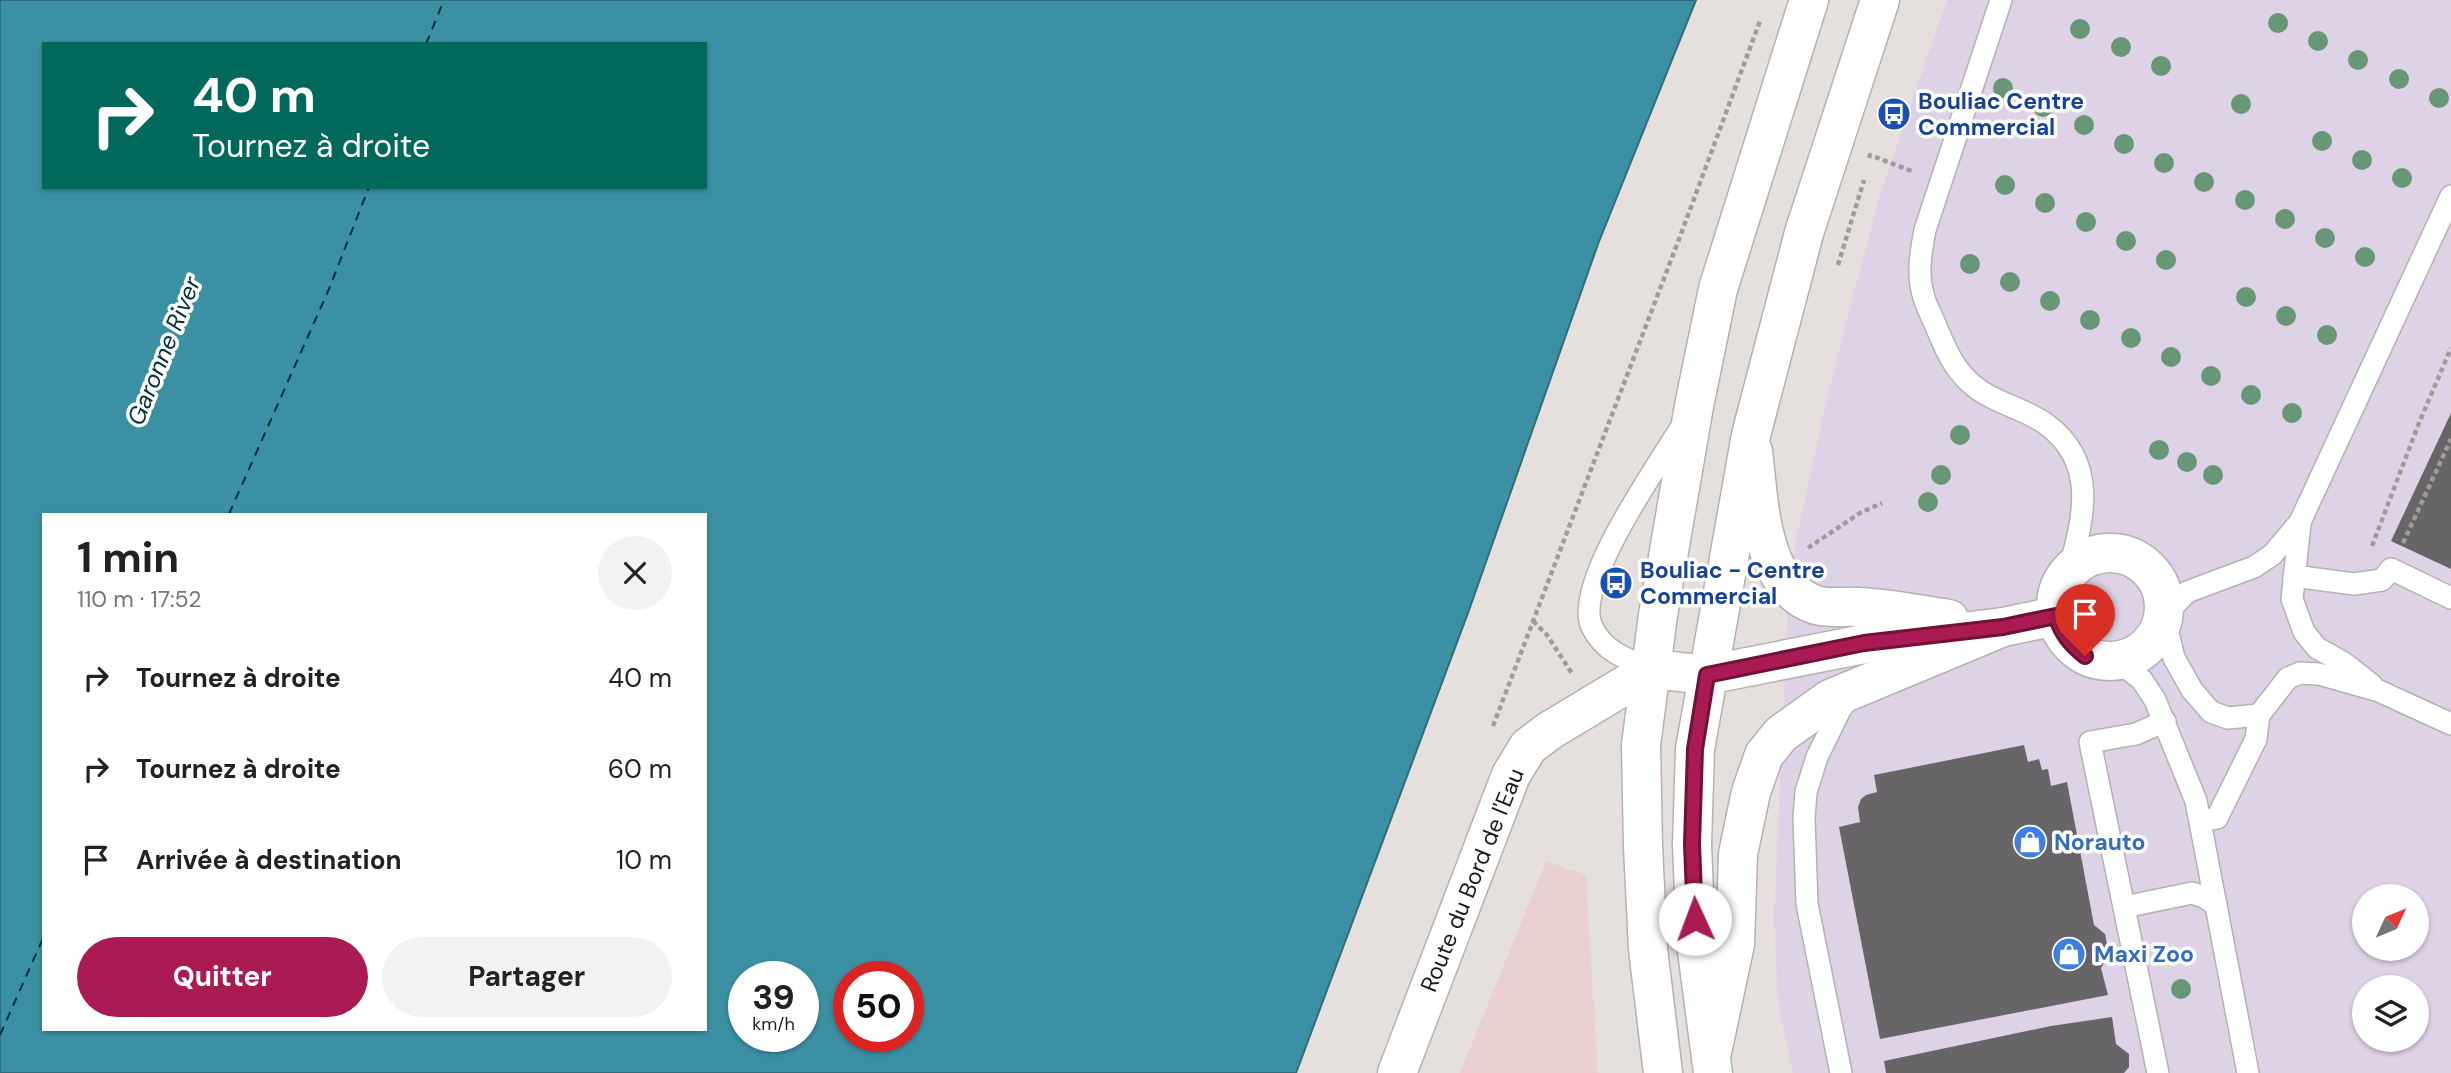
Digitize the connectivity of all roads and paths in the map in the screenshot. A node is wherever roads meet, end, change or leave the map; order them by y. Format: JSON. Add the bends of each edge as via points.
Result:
{"nodes":[{"id":1,"x":1809,"y":0,"type":"edge"},
{"id":2,"x":1881,"y":0,"type":"edge"},
{"id":3,"x":2001,"y":0,"type":"edge"},
{"id":4,"x":1763,"y":13,"type":"dead end"},
{"id":5,"x":1870,"y":155,"type":"dead end"},
{"id":6,"x":1941,"y":184,"type":"junction"},
{"id":7,"x":2451,"y":196,"type":"edge"},
{"id":8,"x":2451,"y":348,"type":"edge"},
{"id":9,"x":1695,"y":406,"type":"junction"},
{"id":10,"x":1751,"y":435,"type":"junction"},
{"id":11,"x":2451,"y":439,"type":"edge"},
{"id":12,"x":1882,"y":503,"type":"dead end"},
{"id":13,"x":2300,"y":522,"type":"junction"},
{"id":14,"x":1805,"y":550,"type":"dead end"},
{"id":15,"x":2391,"y":569,"type":"junction"},
{"id":16,"x":2069,"y":571,"type":"junction"},
{"id":17,"x":2294,"y":576,"type":"junction"},
{"id":18,"x":2354,"y":584,"type":"junction"},
{"id":19,"x":2451,"y":598,"type":"edge"},
{"id":20,"x":2056,"y":616,"type":"junction"},
{"id":21,"x":2164,"y":617,"type":"junction"},
{"id":22,"x":1533,"y":621,"type":"junction"},
{"id":23,"x":2003,"y":627,"type":"junction"},
{"id":24,"x":2118,"y":661,"type":"junction"},
{"id":25,"x":1652,"y":669,"type":"junction"},
{"id":26,"x":1707,"y":675,"type":"junction"},
{"id":27,"x":1861,"y":685,"type":"junction"},
{"id":28,"x":2379,"y":691,"type":"junction"},
{"id":29,"x":1591,"y":706,"type":"junction"},
{"id":30,"x":2259,"y":715,"type":"junction"},
{"id":31,"x":2165,"y":721,"type":"junction"},
{"id":32,"x":2451,"y":724,"type":"edge"},
{"id":33,"x":1492,"y":731,"type":"dead end"},
{"id":34,"x":2200,"y":821,"type":"junction"},
{"id":35,"x":2216,"y":905,"type":"junction"},
{"id":36,"x":2124,"y":906,"type":"junction"},
{"id":37,"x":1712,"y":1067,"type":"edge"},
{"id":38,"x":1397,"y":1073,"type":"edge"},
{"id":39,"x":1663,"y":1073,"type":"edge"},
{"id":40,"x":1841,"y":1073,"type":"edge"},
{"id":41,"x":2158,"y":1073,"type":"edge"},
{"id":42,"x":2248,"y":1073,"type":"edge"}],
"edges":[{"from":1,"to":9,"type":"street","via":[[1718,289]]},
{"from":2,"to":10,"type":"street","via":[[1804,233]]},
{"from":3,"to":6,"type":"lane"},
{"from":4,"to":22,"type":"path"},
{"from":5,"to":6,"type":"path"},
{"from":6,"to":16,"type":"lane","via":[[1920,258],[1922,293],[1948,358],[1957,369],[1979,390],[2046,424],[2074,456],[2084,498]]},
{"from":7,"to":13,"type":"lane"},
{"from":8,"to":18,"type":"path"},
{"from":9,"to":25,"type":"street"},
{"from":9,"to":25,"type":"lane","via":[[1620,526],[1595,578],[1587,609],[1591,625],[1610,649]]},
{"from":10,"to":23,"type":"street","via":[[1760,516],[1775,568],[1798,597],[1819,606],[1859,607]]},
{"from":10,"to":26,"type":"street"},
{"from":11,"to":15,"type":"path"},
{"from":12,"to":14,"type":"path"},
{"from":13,"to":17,"type":"lane"},
{"from":13,"to":21,"type":"lane","via":[[2272,555],[2254,567],[2187,593]]},
{"from":15,"to":18,"type":"lane","via":[[2382,580]]},
{"from":15,"to":19,"type":"lane"},
{"from":16,"to":20,"type":"street","via":[[2056,600]]},
{"from":16,"to":21,"type":"street","via":[[2099,554],[2134,558],[2159,582]]},
{"from":17,"to":18,"type":"lane"},
{"from":17,"to":28,"type":"lane","via":[[2292,599],[2304,632],[2317,648]]},
{"from":20,"to":23,"type":"street"},
{"from":20,"to":24,"type":"street","via":[[2071,645],[2085,656]]},
{"from":21,"to":24,"type":"street","via":[[2153,642]]},
{"from":21,"to":30,"type":"lane","via":[[2174,659],[2211,712],[2228,718]]},
{"from":22,"to":29,"type":"path","via":[[1569,667]]},
{"from":22,"to":33,"type":"path"},
{"from":23,"to":26,"type":"street","via":[[1864,643]]},
{"from":23,"to":27,"type":"street"},
{"from":24,"to":31,"type":"lane","via":[[2143,680]]},
{"from":25,"to":26,"type":"street"},
{"from":25,"to":29,"type":"street","name":"Route du Bord de l'Eau"},
{"from":25,"to":39,"type":"street","via":[[1641,745],[1643,846],[1648,949]]},
{"from":26,"to":37,"type":"street","via":[[1695,749],[1692,844],[1696,943]]},
{"from":27,"to":37,"type":"street","via":[[1799,719],[1764,755],[1738,854],[1735,944]]},
{"from":27,"to":40,"type":"lane","via":[[1841,708],[1817,757],[1804,818],[1807,904]]},
{"from":28,"to":30,"type":"lane","via":[[2300,673],[2288,678]]},
{"from":28,"to":32,"type":"lane"},
{"from":29,"to":38,"type":"street","name":"Route du Bord de l'Eau","via":[[1528,747],[1510,775]]},
{"from":30,"to":34,"type":"lane","via":[[2256,739],[2217,818]]},
{"from":31,"to":34,"type":"lane"},
{"from":31,"to":36,"type":"lane","via":[[2136,734],[2090,742]]},
{"from":34,"to":35,"type":"lane"},
{"from":35,"to":36,"type":"lane","via":[[2192,893]]},
{"from":35,"to":42,"type":"lane"},
{"from":36,"to":41,"type":"lane"}]}
